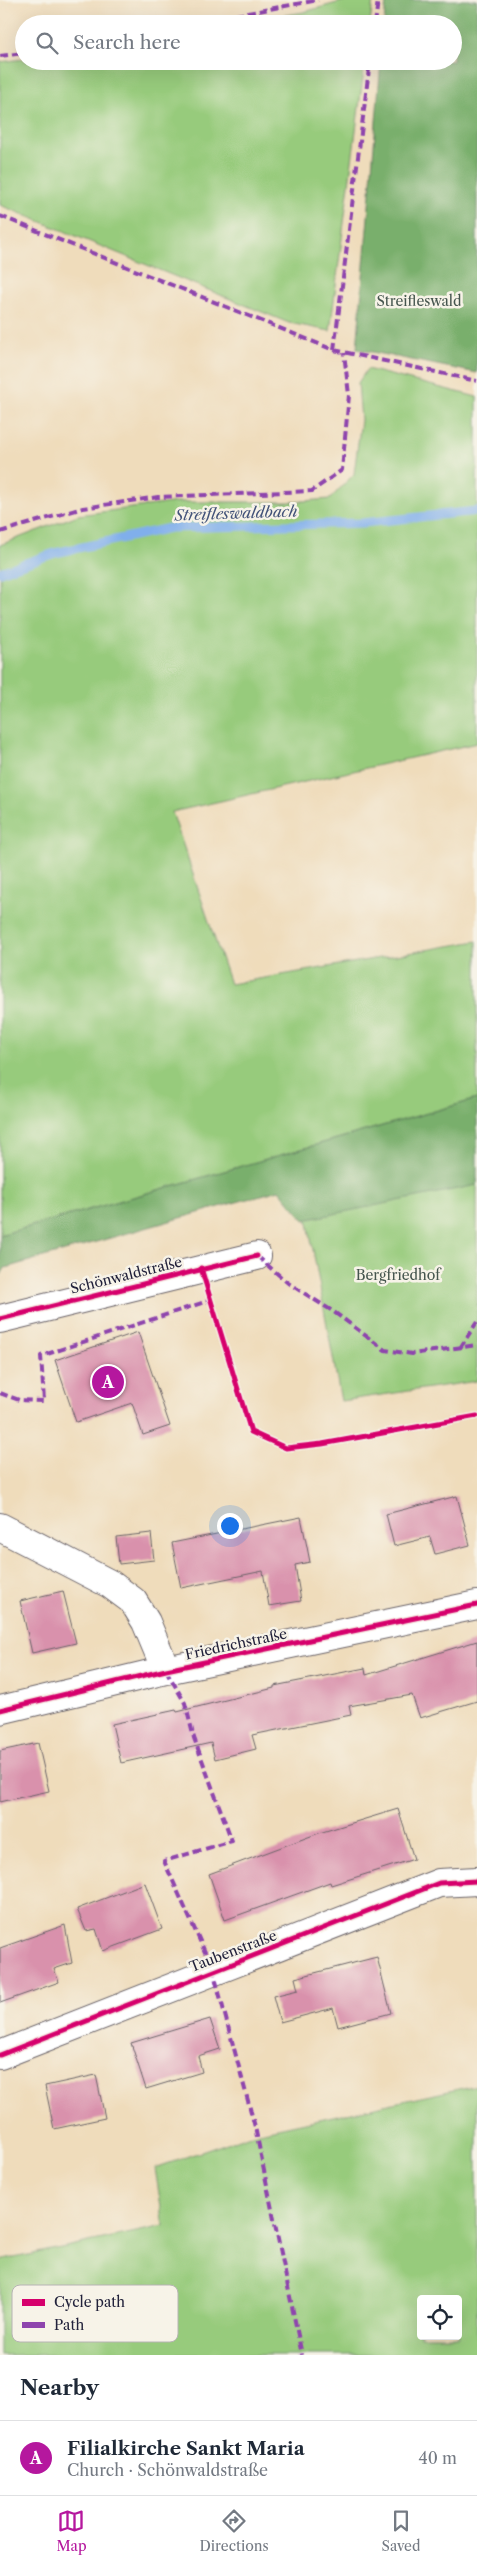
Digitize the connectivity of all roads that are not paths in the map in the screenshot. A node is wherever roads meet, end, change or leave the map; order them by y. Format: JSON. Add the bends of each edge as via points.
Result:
{"nodes":[{"id":1,"x":257,"y":1256,"type":"dead end"},
{"id":2,"x":0,"y":1319,"type":"edge"},
{"id":3,"x":0,"y":1527,"type":"edge"},
{"id":4,"x":477,"y":1605,"type":"edge"},
{"id":5,"x":166,"y":1670,"type":"junction"},
{"id":6,"x":0,"y":1710,"type":"edge"},
{"id":7,"x":477,"y":1881,"type":"edge"},
{"id":8,"x":0,"y":2055,"type":"edge"}],
"edges":[{"from":1,"to":2,"type":"street","name":"Schönwaldstraße"},
{"from":3,"to":5,"type":"street","via":[[110,1584],[133,1601],[146,1622]]},
{"from":4,"to":5,"type":"street","name":"Friedrichstraße"},
{"from":5,"to":6,"type":"street","name":"Friedrichstraße"},
{"from":7,"to":8,"type":"street","name":"Taubenstraße","via":[[439,1883]]}]}
